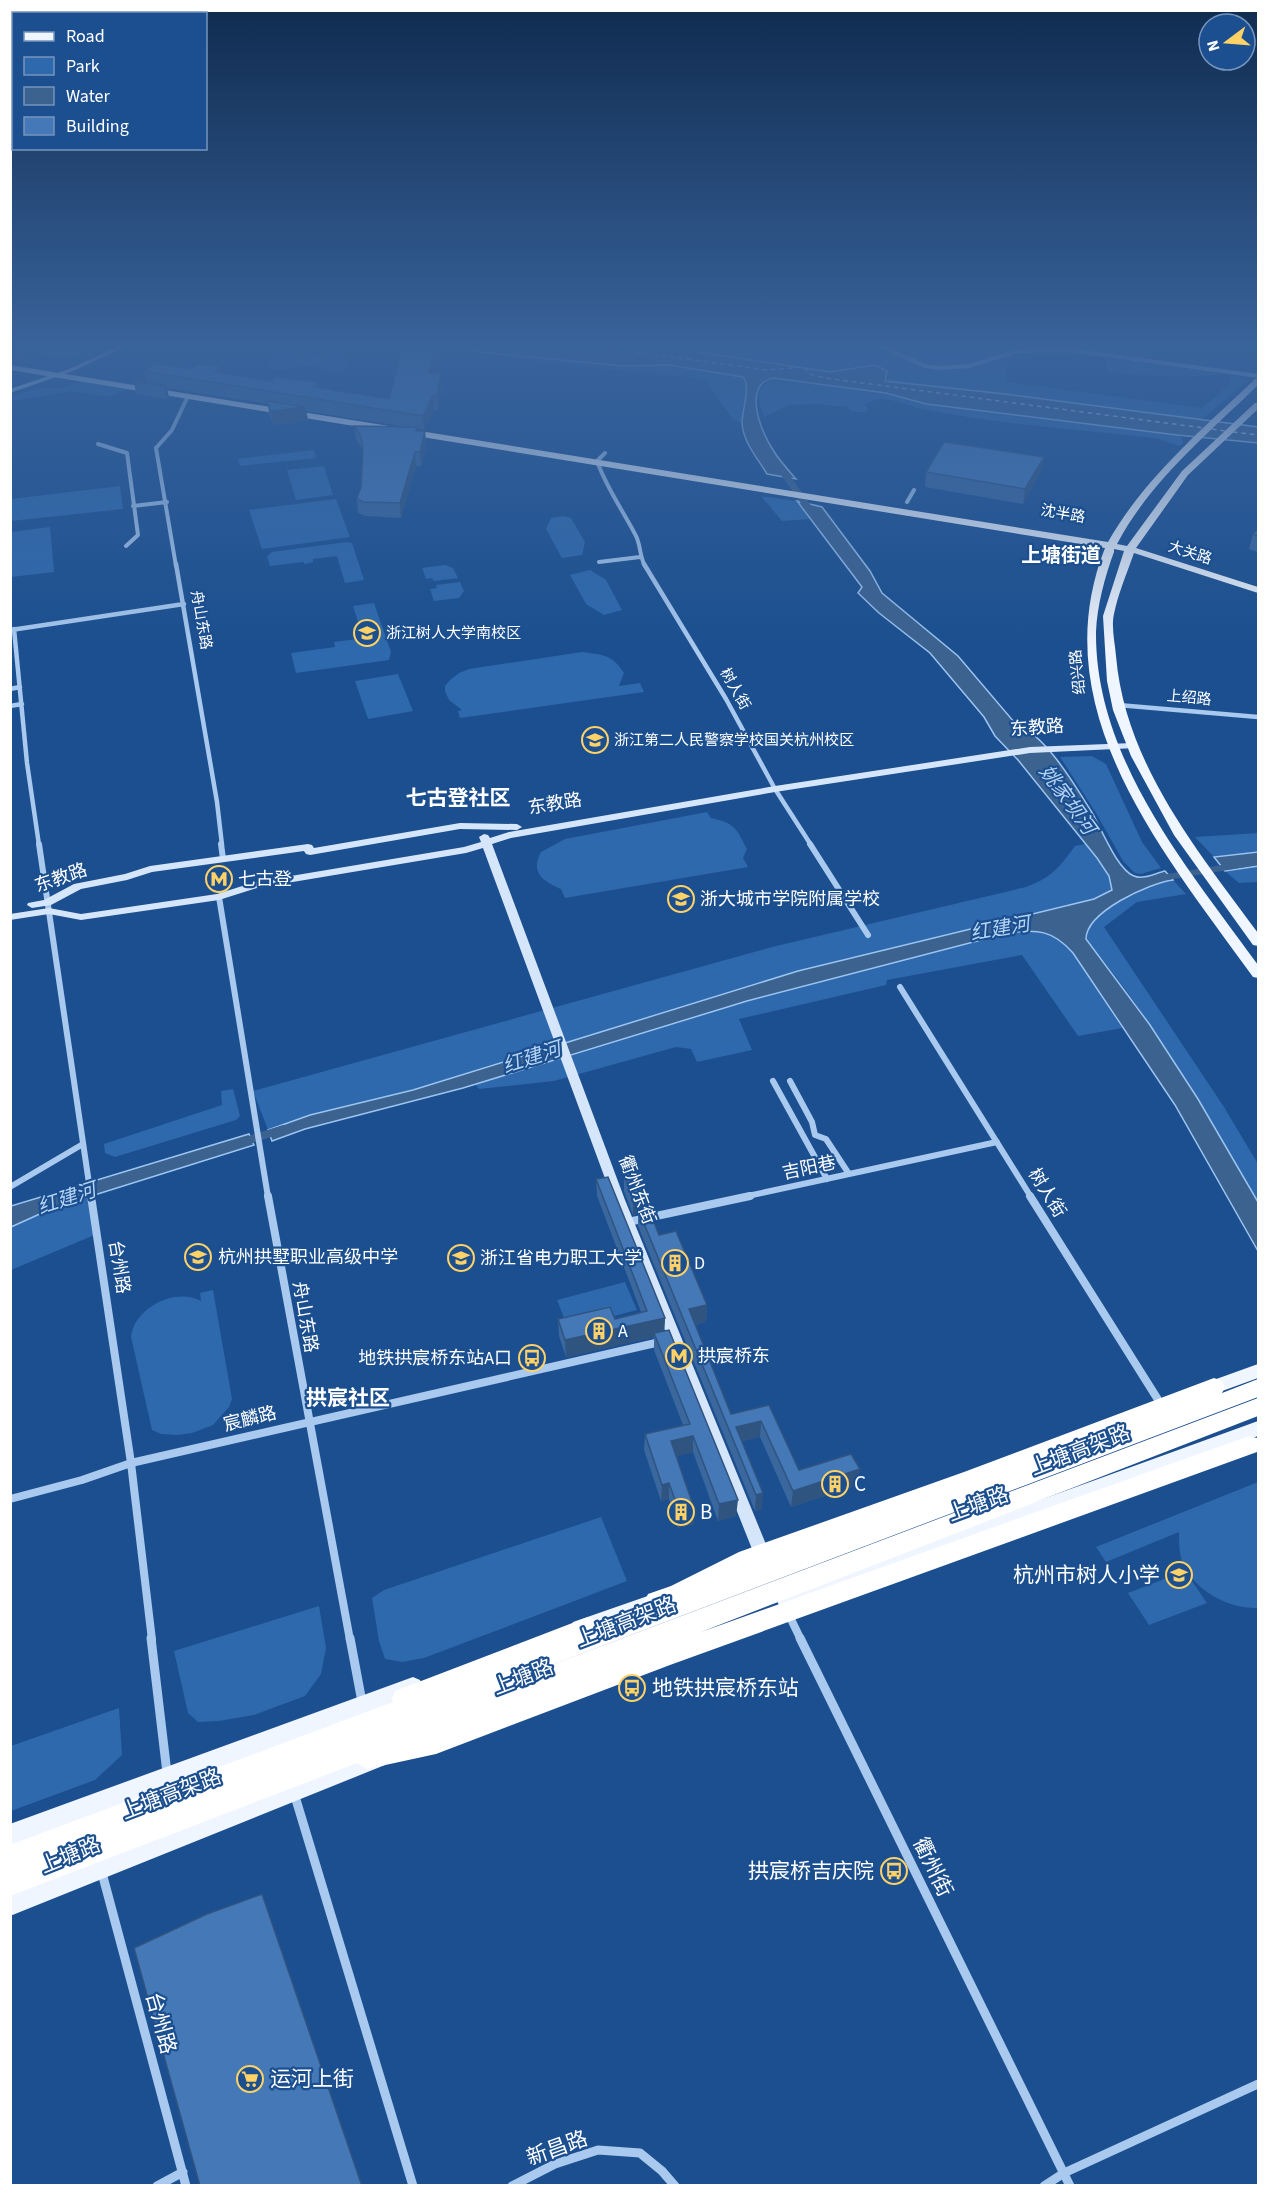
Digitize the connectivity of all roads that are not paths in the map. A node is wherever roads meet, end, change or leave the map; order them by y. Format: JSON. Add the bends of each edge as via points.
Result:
{"nodes":[{"id":1,"x":103,"y":445,"type":"edge"},
{"id":2,"x":158,"y":445,"type":"edge"},
{"id":3,"x":504,"y":445,"type":"edge"},
{"id":4,"x":550,"y":445,"type":"edge"},
{"id":5,"x":1193,"y":445,"type":"edge"},
{"id":6,"x":1215,"y":445,"type":"edge"},
{"id":7,"x":605,"y":453,"type":"junction"},
{"id":8,"x":597,"y":460,"type":"junction"},
{"id":9,"x":794,"y":488,"type":"junction"},
{"id":10,"x":914,"y":490,"type":"dead end"},
{"id":11,"x":167,"y":502,"type":"junction"},
{"id":12,"x":907,"y":502,"type":"junction"},
{"id":13,"x":133,"y":506,"type":"junction"},
{"id":14,"x":1113,"y":543,"type":"junction"},
{"id":15,"x":126,"y":546,"type":"dead end"},
{"id":16,"x":1133,"y":546,"type":"junction"},
{"id":17,"x":640,"y":557,"type":"junction"},
{"id":18,"x":599,"y":562,"type":"dead end"},
{"id":19,"x":1258,"y":580,"type":"edge"},
{"id":20,"x":1258,"y":590,"type":"edge"},
{"id":21,"x":184,"y":604,"type":"junction"},
{"id":22,"x":12,"y":629,"type":"edge"},
{"id":23,"x":20,"y":687,"type":"junction"},
{"id":24,"x":10,"y":689,"type":"edge"},
{"id":25,"x":22,"y":704,"type":"junction"},
{"id":26,"x":1118,"y":704,"type":"junction"},
{"id":27,"x":10,"y":706,"type":"edge"},
{"id":28,"x":1258,"y":717,"type":"edge"},
{"id":29,"x":1114,"y":746,"type":"junction"},
{"id":30,"x":1133,"y":746,"type":"junction"},
{"id":31,"x":774,"y":786,"type":"junction"},
{"id":32,"x":480,"y":827,"type":"junction"},
{"id":33,"x":486,"y":843,"type":"junction"},
{"id":34,"x":222,"y":859,"type":"junction"},
{"id":35,"x":219,"y":897,"type":"junction"},
{"id":36,"x":48,"y":907,"type":"junction"},
{"id":37,"x":10,"y":909,"type":"edge"},
{"id":38,"x":10,"y":917,"type":"edge"},
{"id":39,"x":868,"y":935,"type":"dead end"},
{"id":40,"x":1258,"y":942,"type":"edge"},
{"id":41,"x":1258,"y":974,"type":"edge"},
{"id":42,"x":900,"y":987,"type":"dead end"},
{"id":43,"x":773,"y":1081,"type":"dead end"},
{"id":44,"x":790,"y":1081,"type":"dead end"},
{"id":45,"x":997,"y":1142,"type":"junction"},
{"id":46,"x":83,"y":1144,"type":"junction"},
{"id":47,"x":849,"y":1174,"type":"junction"},
{"id":48,"x":827,"y":1179,"type":"junction"},
{"id":49,"x":10,"y":1187,"type":"edge"},
{"id":50,"x":628,"y":1222,"type":"junction"},
{"id":51,"x":675,"y":1338,"type":"junction"},
{"id":52,"x":1258,"y":1371,"type":"edge"},
{"id":53,"x":1258,"y":1379,"type":"edge"},
{"id":54,"x":1214,"y":1387,"type":"joint"},
{"id":55,"x":1258,"y":1388,"type":"edge"},
{"id":56,"x":1258,"y":1407,"type":"edge"},
{"id":57,"x":1168,"y":1414,"type":"junction"},
{"id":58,"x":308,"y":1421,"type":"junction"},
{"id":59,"x":1255,"y":1438,"type":"edge"},
{"id":60,"x":131,"y":1463,"type":"junction"},
{"id":61,"x":10,"y":1499,"type":"edge"},
{"id":62,"x":766,"y":1564,"type":"junction"},
{"id":63,"x":783,"y":1603,"type":"junction"},
{"id":64,"x":362,"y":1705,"type":"junction"},
{"id":65,"x":296,"y":1772,"type":"junction"},
{"id":66,"x":167,"y":1777,"type":"junction"},
{"id":67,"x":10,"y":1835,"type":"edge"},
{"id":68,"x":10,"y":1858,"type":"edge"},
{"id":69,"x":101,"y":1870,"type":"junction"},
{"id":70,"x":10,"y":1882,"type":"edge"},
{"id":71,"x":10,"y":1905,"type":"edge"},
{"id":72,"x":1258,"y":2084,"type":"edge"},
{"id":73,"x":183,"y":2172,"type":"junction"},
{"id":74,"x":1064,"y":2173,"type":"junction"},
{"id":75,"x":157,"y":2186,"type":"edge"},
{"id":76,"x":186,"y":2186,"type":"edge"},
{"id":77,"x":413,"y":2186,"type":"edge"},
{"id":78,"x":512,"y":2186,"type":"edge"},
{"id":79,"x":675,"y":2186,"type":"edge"},
{"id":80,"x":1044,"y":2186,"type":"edge"},
{"id":81,"x":1070,"y":2186,"type":"edge"}],
"edges":[{"from":1,"to":13,"type":"street","via":[[127,453]]},
{"from":2,"to":11,"type":"street","name":"舟山东路"},
{"from":3,"to":8,"type":"main road","name":"沈半路"},
{"from":4,"to":7,"type":"main road","name":"沈半路"},
{"from":5,"to":14,"type":"main road","name":"绍兴路","via":[[1149,493]]},
{"from":6,"to":16,"type":"main road","name":"绍兴路","via":[[1185,473]]},
{"from":7,"to":8,"type":"street"},
{"from":7,"to":9,"type":"main road","name":"沈半路","via":[[785,482]]},
{"from":8,"to":9,"type":"main road","name":"沈半路"},
{"from":8,"to":17,"type":"street","name":"树人街","via":[[604,481],[638,537]]},
{"from":9,"to":12,"type":"main road","name":"沈半路"},
{"from":9,"to":14,"type":"main road","name":"沈半路","via":[[803,494]]},
{"from":10,"to":12,"type":"street"},
{"from":11,"to":13,"type":"street"},
{"from":11,"to":21,"type":"street","name":"舟山东路"},
{"from":12,"to":14,"type":"main road","name":"沈半路"},
{"from":13,"to":15,"type":"street","via":[[138,535]]},
{"from":14,"to":16,"type":"main road","name":"大关路"},
{"from":14,"to":29,"type":"main road","name":"绍兴路","via":[[1092,604],[1091,670],[1101,715]]},
{"from":16,"to":19,"type":"main road","name":"大关路"},
{"from":16,"to":20,"type":"main road","name":"大关路"},
{"from":16,"to":26,"type":"main road","name":"绍兴路","via":[[1108,616]]},
{"from":17,"to":18,"type":"street"},
{"from":17,"to":31,"type":"street","name":"树人街"},
{"from":21,"to":22,"type":"street"},
{"from":21,"to":34,"type":"street","name":"舟山东路","via":[[217,802]]},
{"from":22,"to":23,"type":"street","name":"台州路"},
{"from":23,"to":24,"type":"street"},
{"from":23,"to":25,"type":"street","name":"台州路"},
{"from":25,"to":27,"type":"street"},
{"from":25,"to":36,"type":"street","name":"台州路"},
{"from":26,"to":28,"type":"street","name":"上绍路"},
{"from":26,"to":30,"type":"main road","name":"绍兴路"},
{"from":29,"to":30,"type":"street","name":"东教路"},
{"from":29,"to":31,"type":"street","name":"东教路","via":[[977,755]]},
{"from":29,"to":41,"type":"main road","name":"绍兴路","via":[[1164,845]]},
{"from":30,"to":40,"type":"main road","name":"绍兴路","via":[[1180,835]]},
{"from":31,"to":32,"type":"street","name":"东教路","via":[[507,829]]},
{"from":31,"to":33,"type":"street","name":"东教路","via":[[508,835]]},
{"from":31,"to":39,"type":"street","name":"树人街"},
{"from":32,"to":33,"type":"street","name":"衢州东街"},
{"from":32,"to":34,"type":"street","name":"东教路","via":[[460,826],[310,852],[308,847]]},
{"from":33,"to":35,"type":"street","name":"东教路","via":[[466,850],[255,885]]},
{"from":33,"to":50,"type":"street","name":"衢州东街"},
{"from":34,"to":36,"type":"street","name":"东教路","via":[[150,869],[78,886]]},
{"from":35,"to":36,"type":"street","name":"东教路","via":[[81,917]]},
{"from":35,"to":58,"type":"street","name":"舟山东路"},
{"from":36,"to":37,"type":"street","name":"东教路"},
{"from":36,"to":38,"type":"street","name":"东教路"},
{"from":36,"to":46,"type":"street","name":"台州路"},
{"from":42,"to":45,"type":"street","name":"树人街"},
{"from":43,"to":48,"type":"street"},
{"from":44,"to":47,"type":"street","via":[[815,1135],[826,1139]]},
{"from":45,"to":47,"type":"street","name":"吉阳巷"},
{"from":45,"to":57,"type":"street","name":"树人街"},
{"from":46,"to":49,"type":"street"},
{"from":46,"to":60,"type":"street","name":"台州路"},
{"from":47,"to":48,"type":"street","name":"吉阳巷"},
{"from":48,"to":50,"type":"street","name":"吉阳巷"},
{"from":50,"to":51,"type":"street","name":"衢州东街"},
{"from":51,"to":58,"type":"street","name":"宸麟路"},
{"from":51,"to":62,"type":"street","name":"衢州东街"},
{"from":52,"to":54,"type":"main road"},
{"from":53,"to":57,"type":"main road","name":"上塘路"},
{"from":54,"to":65,"type":"highway","via":[[747,1559],[677,1594],[428,1688]]},
{"from":55,"to":65,"type":"highway","name":"上塘高架路"},
{"from":56,"to":65,"type":"highway","name":"上塘高架路"},
{"from":57,"to":62,"type":"main road","name":"上塘路"},
{"from":58,"to":60,"type":"street","name":"宸麟路"},
{"from":58,"to":64,"type":"street","name":"舟山东路"},
{"from":59,"to":63,"type":"main road","name":"上塘路","via":[[944,1542]]},
{"from":59,"to":65,"type":"highway","via":[[436,1742]]},
{"from":60,"to":61,"type":"street","name":"宸麟路"},
{"from":60,"to":66,"type":"street","name":"台州路"},
{"from":62,"to":63,"type":"street","name":"衢州街"},
{"from":62,"to":64,"type":"main road","name":"上塘路"},
{"from":63,"to":65,"type":"main road","name":"上塘路"},
{"from":63,"to":74,"type":"street","name":"衢州街"},
{"from":64,"to":66,"type":"main road","name":"上塘路"},
{"from":65,"to":68,"type":"highway","name":"上塘高架路"},
{"from":65,"to":69,"type":"main road","name":"上塘路"},
{"from":65,"to":70,"type":"highway","name":"上塘高架路"},
{"from":65,"to":77,"type":"street"},
{"from":66,"to":67,"type":"main road","name":"上塘路"},
{"from":69,"to":71,"type":"main road","name":"上塘路"},
{"from":69,"to":73,"type":"street","name":"台州路"},
{"from":72,"to":74,"type":"street"},
{"from":73,"to":75,"type":"street"},
{"from":73,"to":76,"type":"street","name":"台州路"},
{"from":74,"to":80,"type":"street"},
{"from":74,"to":81,"type":"street","name":"衢州街"},
{"from":78,"to":79,"type":"street","name":"新昌路","via":[[555,2164],[598,2150],[640,2153]]}]}
